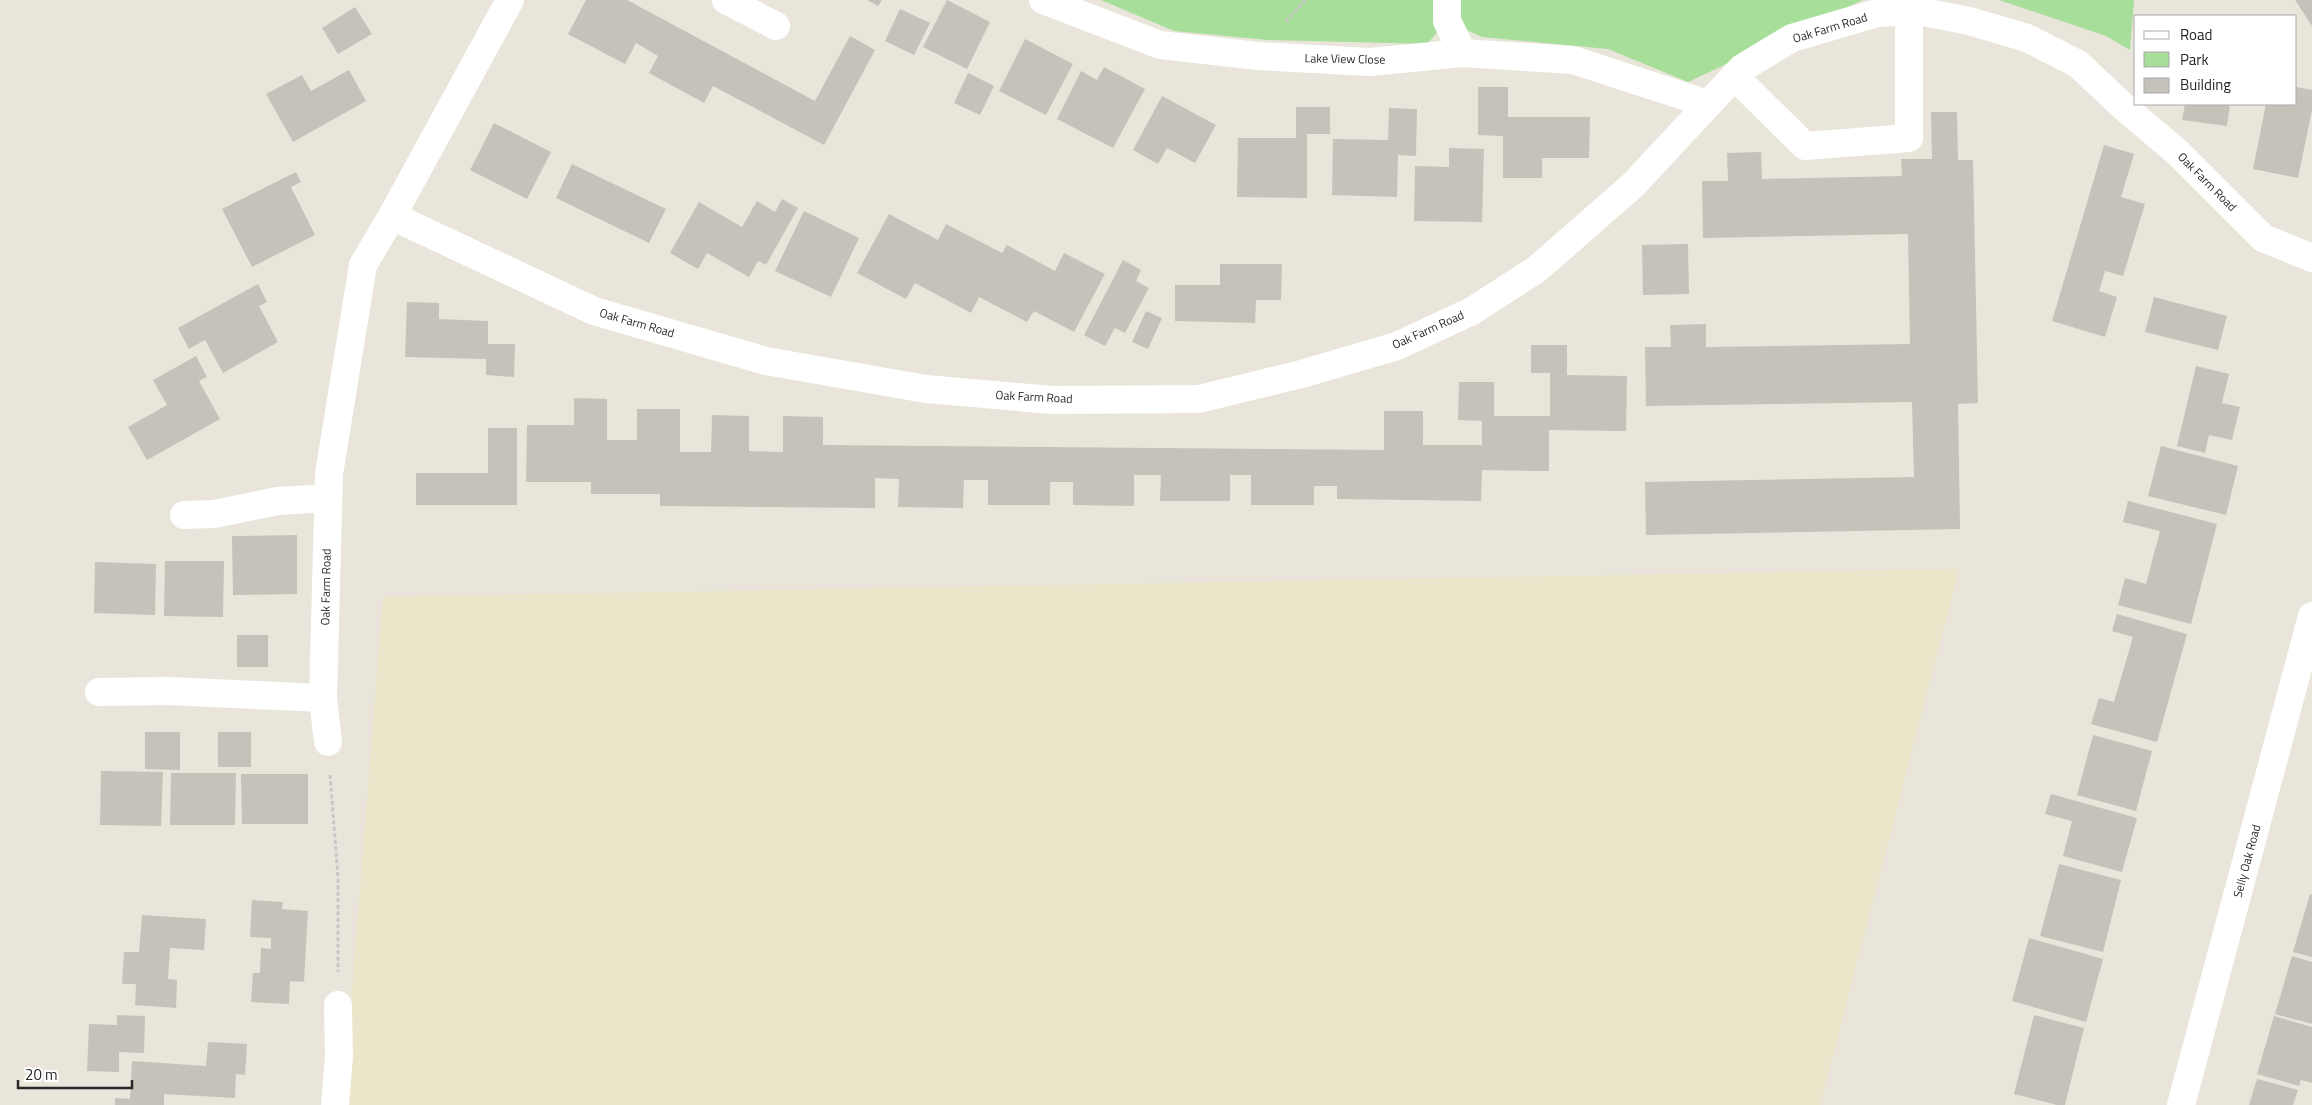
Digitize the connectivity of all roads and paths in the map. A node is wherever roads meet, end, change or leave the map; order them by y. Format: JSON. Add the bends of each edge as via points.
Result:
{"nodes":[{"id":1,"x":510,"y":0,"type":"edge"},
{"id":2,"x":726,"y":0,"type":"edge"},
{"id":3,"x":1043,"y":0,"type":"edge"},
{"id":4,"x":1447,"y":0,"type":"edge"},
{"id":5,"x":1909,"y":12,"type":"junction"},
{"id":6,"x":776,"y":26,"type":"dead end"},
{"id":7,"x":1463,"y":53,"type":"junction"},
{"id":8,"x":1734,"y":76,"type":"junction"},
{"id":9,"x":1708,"y":104,"type":"junction"},
{"id":10,"x":392,"y":216,"type":"junction"},
{"id":11,"x":2312,"y":258,"type":"edge"},
{"id":12,"x":328,"y":498,"type":"junction"},
{"id":13,"x":184,"y":515,"type":"dead end"},
{"id":14,"x":2312,"y":616,"type":"edge"},
{"id":15,"x":99,"y":692,"type":"dead end"},
{"id":16,"x":323,"y":698,"type":"junction"},
{"id":17,"x":328,"y":742,"type":"joint"},
{"id":18,"x":338,"y":1005,"type":"joint"},
{"id":19,"x":336,"y":1105,"type":"edge"},
{"id":20,"x":2181,"y":1105,"type":"edge"}],
"edges":[{"from":1,"to":10,"type":"street","name":"Oak Farm Road"},
{"from":2,"to":6,"type":"street"},
{"from":3,"to":7,"type":"street","name":"Lake View Close","via":[[1160,45],[1258,56],[1370,62]]},
{"from":4,"to":7,"type":"street","via":[[1447,21]]},
{"from":5,"to":8,"type":"street","name":"Oak Farm Road","via":[[1877,13],[1792,38]]},
{"from":5,"to":8,"type":"street","via":[[1909,138],[1805,146]]},
{"from":5,"to":11,"type":"street","name":"Oak Farm Road","via":[[1969,20],[2027,38],[2078,64],[2177,152],[2263,238]]},
{"from":7,"to":9,"type":"street","name":"Lake View Close","via":[[1573,60]]},
{"from":8,"to":9,"type":"street","name":"Oak Farm Road"},
{"from":9,"to":10,"type":"street","name":"Oak Farm Road","via":[[1626,192],[1537,269],[1472,311],[1397,346],[1199,399],[1052,400],[926,389],[766,362],[594,311]]},
{"from":10,"to":12,"type":"street","name":"Oak Farm Road","via":[[363,265],[329,474]]},
{"from":12,"to":13,"type":"street","via":[[278,501],[214,514]]},
{"from":12,"to":16,"type":"street","name":"Oak Farm Road"},
{"from":14,"to":20,"type":"street","name":"Selly Oak Road"},
{"from":15,"to":16,"type":"street","via":[[168,691]]},
{"from":16,"to":17,"type":"street","name":"Oak Farm Road"},
{"from":17,"to":18,"type":"path","via":[[338,877]]},
{"from":18,"to":19,"type":"street","via":[[340,1057]]}]}
